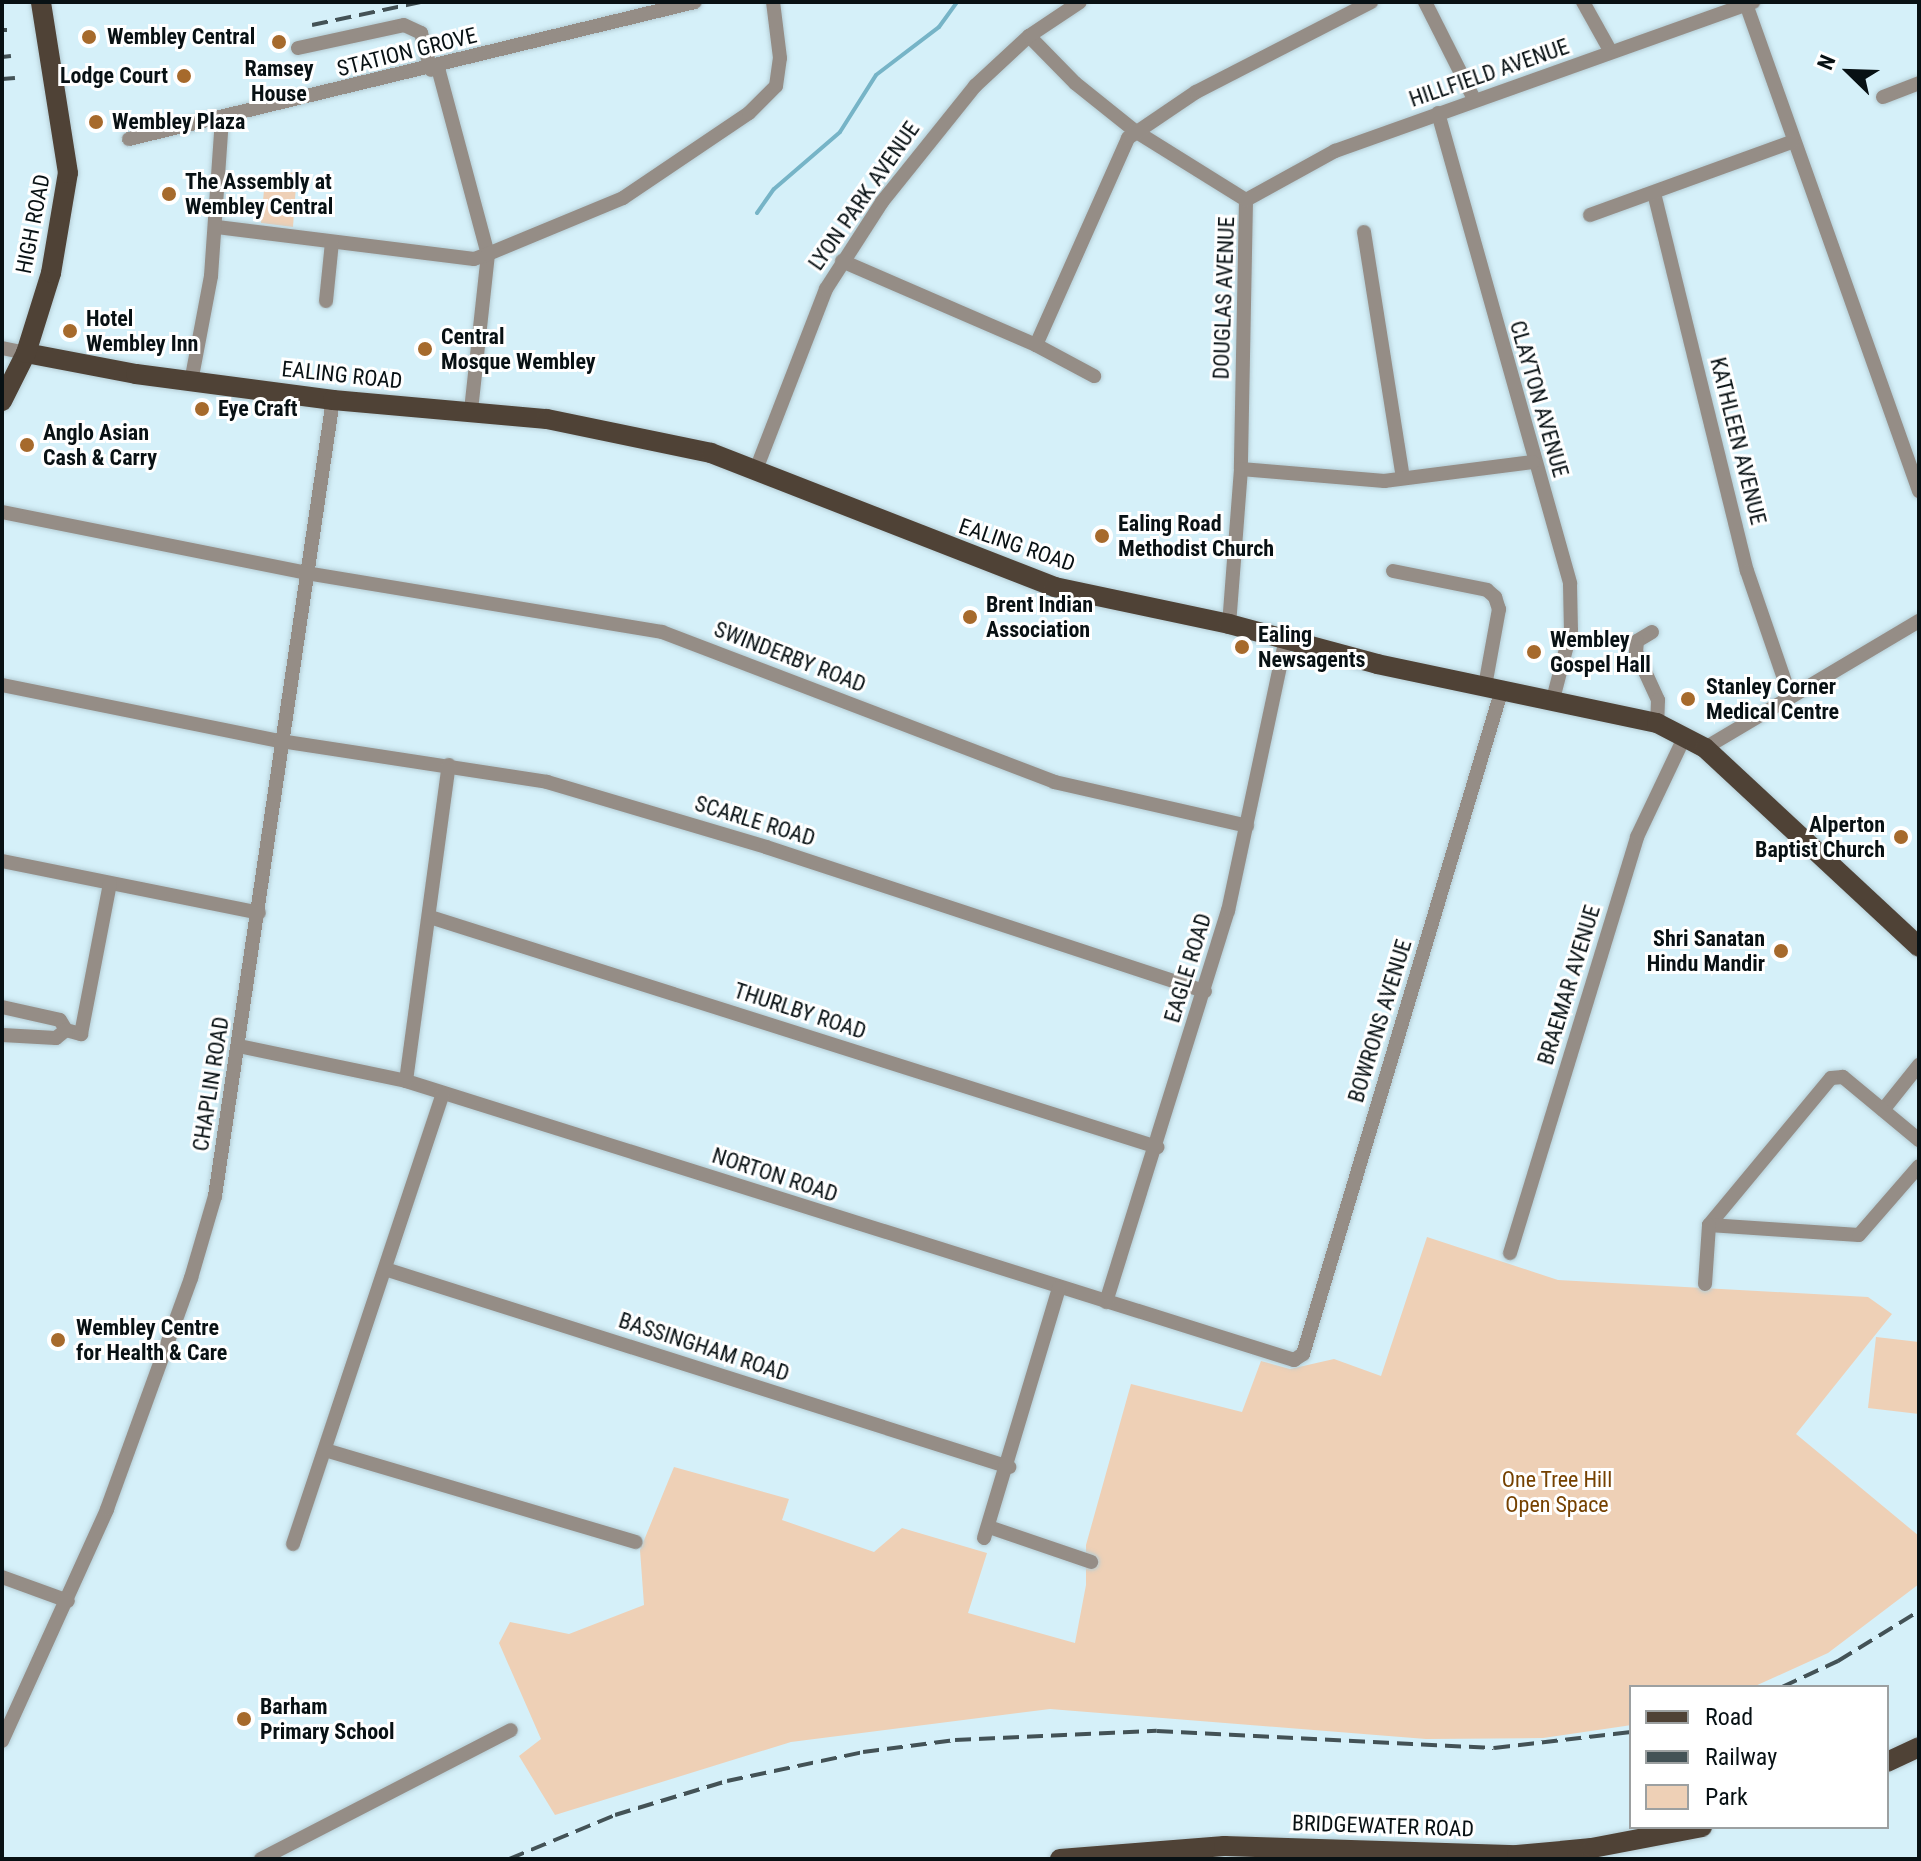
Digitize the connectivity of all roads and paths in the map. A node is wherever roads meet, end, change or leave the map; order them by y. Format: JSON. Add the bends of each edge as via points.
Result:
{"nodes":[{"id":1,"x":41,"y":2,"type":"edge"},
{"id":2,"x":695,"y":2,"type":"edge"},
{"id":3,"x":773,"y":2,"type":"edge"},
{"id":4,"x":1080,"y":2,"type":"edge"},
{"id":5,"x":1371,"y":2,"type":"edge"},
{"id":6,"x":1425,"y":2,"type":"edge"},
{"id":7,"x":1583,"y":2,"type":"edge"},
{"id":8,"x":1750,"y":3,"type":"edge"},
{"id":9,"x":1029,"y":36,"type":"junction"},
{"id":10,"x":298,"y":48,"type":"dead end"},
{"id":11,"x":1611,"y":52,"type":"junction"},
{"id":12,"x":434,"y":69,"type":"junction"},
{"id":13,"x":1919,"y":83,"type":"edge"},
{"id":14,"x":1883,"y":97,"type":"dead end"},
{"id":15,"x":1474,"y":99,"type":"junction"},
{"id":16,"x":1438,"y":113,"type":"junction"},
{"id":17,"x":222,"y":120,"type":"junction"},
{"id":18,"x":1135,"y":131,"type":"junction"},
{"id":19,"x":129,"y":139,"type":"dead end"},
{"id":20,"x":1792,"y":142,"type":"junction"},
{"id":21,"x":1654,"y":193,"type":"junction"},
{"id":22,"x":1246,"y":200,"type":"junction"},
{"id":23,"x":1590,"y":215,"type":"dead end"},
{"id":24,"x":217,"y":227,"type":"junction"},
{"id":25,"x":1364,"y":232,"type":"dead end"},
{"id":26,"x":332,"y":242,"type":"junction"},
{"id":27,"x":488,"y":254,"type":"junction"},
{"id":28,"x":842,"y":261,"type":"junction"},
{"id":29,"x":326,"y":301,"type":"dead end"},
{"id":30,"x":1036,"y":345,"type":"junction"},
{"id":31,"x":2,"y":348,"type":"edge"},
{"id":32,"x":26,"y":353,"type":"junction"},
{"id":33,"x":1094,"y":376,"type":"dead end"},
{"id":34,"x":191,"y":382,"type":"junction"},
{"id":35,"x":333,"y":400,"type":"junction"},
{"id":36,"x":2,"y":401,"type":"edge"},
{"id":37,"x":471,"y":410,"type":"junction"},
{"id":38,"x":1533,"y":462,"type":"junction"},
{"id":39,"x":757,"y":467,"type":"junction"},
{"id":40,"x":1241,"y":469,"type":"junction"},
{"id":41,"x":1403,"y":478,"type":"junction"},
{"id":42,"x":1919,"y":491,"type":"edge"},
{"id":43,"x":2,"y":512,"type":"edge"},
{"id":44,"x":1393,"y":571,"type":"dead end"},
{"id":45,"x":306,"y":573,"type":"junction"},
{"id":46,"x":1919,"y":621,"type":"edge"},
{"id":47,"x":1229,"y":624,"type":"junction"},
{"id":48,"x":1652,"y":632,"type":"dead end"},
{"id":49,"x":1286,"y":639,"type":"junction"},
{"id":50,"x":2,"y":685,"type":"edge"},
{"id":51,"x":1494,"y":688,"type":"junction"},
{"id":52,"x":1790,"y":696,"type":"junction"},
{"id":53,"x":1553,"y":699,"type":"junction"},
{"id":54,"x":1657,"y":723,"type":"junction"},
{"id":55,"x":1685,"y":736,"type":"junction"},
{"id":56,"x":280,"y":741,"type":"junction"},
{"id":57,"x":1705,"y":748,"type":"junction"},
{"id":58,"x":449,"y":765,"type":"junction"},
{"id":59,"x":1247,"y":826,"type":"junction"},
{"id":60,"x":2,"y":861,"type":"edge"},
{"id":61,"x":110,"y":884,"type":"junction"},
{"id":62,"x":259,"y":913,"type":"junction"},
{"id":63,"x":430,"y":917,"type":"junction"},
{"id":64,"x":1919,"y":947,"type":"edge"},
{"id":65,"x":1205,"y":991,"type":"junction"},
{"id":66,"x":2,"y":1007,"type":"edge"},
{"id":67,"x":66,"y":1030,"type":"junction"},
{"id":68,"x":2,"y":1035,"type":"edge"},
{"id":69,"x":239,"y":1046,"type":"junction"},
{"id":70,"x":1919,"y":1065,"type":"edge"},
{"id":71,"x":406,"y":1081,"type":"junction"},
{"id":72,"x":443,"y":1093,"type":"junction"},
{"id":73,"x":1883,"y":1110,"type":"junction"},
{"id":74,"x":1919,"y":1140,"type":"edge"},
{"id":75,"x":1157,"y":1147,"type":"junction"},
{"id":76,"x":1919,"y":1166,"type":"edge"},
{"id":77,"x":1709,"y":1225,"type":"junction"},
{"id":78,"x":1510,"y":1253,"type":"dead end"},
{"id":79,"x":385,"y":1269,"type":"junction"},
{"id":80,"x":1705,"y":1284,"type":"dead end"},
{"id":81,"x":1059,"y":1288,"type":"junction"},
{"id":82,"x":1106,"y":1302,"type":"junction"},
{"id":83,"x":1294,"y":1360,"type":"joint"},
{"id":84,"x":325,"y":1450,"type":"junction"},
{"id":85,"x":1009,"y":1467,"type":"junction"},
{"id":86,"x":636,"y":1542,"type":"dead end"},
{"id":87,"x":293,"y":1544,"type":"dead end"},
{"id":88,"x":1091,"y":1562,"type":"dead end"},
{"id":89,"x":2,"y":1577,"type":"edge"},
{"id":90,"x":68,"y":1601,"type":"junction"},
{"id":91,"x":511,"y":1730,"type":"dead end"},
{"id":92,"x":2,"y":1741,"type":"edge"},
{"id":93,"x":1919,"y":1747,"type":"edge"},
{"id":94,"x":1889,"y":1761,"type":"edge"},
{"id":95,"x":1692,"y":1829,"type":"edge"},
{"id":96,"x":1280,"y":1852,"type":"edge"},
{"id":97,"x":261,"y":1859,"type":"edge"},
{"id":98,"x":1060,"y":1859,"type":"edge"}],
"edges":[{"from":1,"to":32,"type":"main road","name":"HIGH ROAD","via":[[68,173],[51,273]]},
{"from":2,"to":12,"type":"street","name":"STATION GROVE"},
{"from":3,"to":27,"type":"street","via":[[780,58],[776,86],[749,113],[623,198]]},
{"from":4,"to":9,"type":"street","name":"LYON PARK AVENUE"},
{"from":5,"to":18,"type":"street","via":[[1196,92]]},
{"from":6,"to":15,"type":"street"},
{"from":7,"to":11,"type":"street"},
{"from":8,"to":11,"type":"street","name":"HILLFIELD AVENUE"},
{"from":8,"to":20,"type":"street"},
{"from":9,"to":18,"type":"street","name":"DOUGLAS AVENUE","via":[[1075,83]]},
{"from":9,"to":28,"type":"street","name":"LYON PARK AVENUE","via":[[975,86],[934,135]]},
{"from":10,"to":12,"type":"street","via":[[404,25],[421,33]]},
{"from":11,"to":15,"type":"street","name":"HILLFIELD AVENUE"},
{"from":12,"to":17,"type":"street","name":"STATION GROVE"},
{"from":12,"to":27,"type":"street"},
{"from":13,"to":14,"type":"street"},
{"from":15,"to":16,"type":"street","name":"HILLFIELD AVENUE"},
{"from":16,"to":22,"type":"street","name":"HILLFIELD AVENUE","via":[[1335,151]]},
{"from":16,"to":38,"type":"street","name":"CLAYTON AVENUE"},
{"from":17,"to":19,"type":"street","name":"STATION GROVE"},
{"from":17,"to":24,"type":"street"},
{"from":18,"to":22,"type":"street","name":"DOUGLAS AVENUE"},
{"from":18,"to":30,"type":"street","via":[[1123,145]]},
{"from":20,"to":21,"type":"street"},
{"from":20,"to":42,"type":"street"},
{"from":21,"to":23,"type":"street"},
{"from":21,"to":52,"type":"street","name":"KATHLEEN AVENUE","via":[[1747,571]]},
{"from":22,"to":40,"type":"street","name":"DOUGLAS AVENUE"},
{"from":24,"to":26,"type":"street"},
{"from":24,"to":34,"type":"street"},
{"from":25,"to":41,"type":"street"},
{"from":26,"to":27,"type":"street","via":[[474,259]]},
{"from":26,"to":29,"type":"street"},
{"from":27,"to":37,"type":"street"},
{"from":28,"to":30,"type":"street"},
{"from":28,"to":39,"type":"street","name":"LYON PARK AVENUE","via":[[815,313]]},
{"from":30,"to":33,"type":"street"},
{"from":31,"to":32,"type":"street"},
{"from":32,"to":34,"type":"main road","name":"EALING ROAD"},
{"from":32,"to":36,"type":"main road","name":"HIGH ROAD"},
{"from":34,"to":35,"type":"main road","name":"EALING ROAD"},
{"from":35,"to":37,"type":"main road","name":"EALING ROAD"},
{"from":35,"to":45,"type":"street","name":"CHAPLIN ROAD"},
{"from":37,"to":39,"type":"main road","name":"EALING ROAD","via":[[573,424]]},
{"from":38,"to":41,"type":"street"},
{"from":38,"to":53,"type":"street","name":"CLAYTON AVENUE","via":[[1570,584],[1571,630]]},
{"from":39,"to":47,"type":"main road","name":"EALING ROAD","via":[[1032,580]]},
{"from":40,"to":41,"type":"street","via":[[1355,482]]},
{"from":40,"to":47,"type":"street","name":"DOUGLAS AVENUE"},
{"from":43,"to":45,"type":"street","name":"SWINDERBY ROAD"},
{"from":44,"to":51,"type":"street","name":"BOWRONS AVENUE","via":[[1487,590],[1495,597],[1499,609]]},
{"from":45,"to":56,"type":"street","name":"CHAPLIN ROAD"},
{"from":45,"to":59,"type":"street","name":"SWINDERBY ROAD","via":[[662,632],[1054,782]]},
{"from":46,"to":52,"type":"street","via":[[1878,650]]},
{"from":47,"to":49,"type":"main road","name":"EALING ROAD"},
{"from":48,"to":54,"type":"street","via":[[1637,641],[1636,652],[1658,700]]},
{"from":49,"to":51,"type":"main road","name":"EALING ROAD"},
{"from":49,"to":59,"type":"street","name":"EAGLE ROAD"},
{"from":50,"to":56,"type":"street","name":"SCARLE ROAD"},
{"from":51,"to":53,"type":"main road","name":"EALING ROAD"},
{"from":51,"to":83,"type":"street","name":"BOWRONS AVENUE","via":[[1303,1354]]},
{"from":52,"to":57,"type":"street"},
{"from":53,"to":54,"type":"main road","name":"EALING ROAD"},
{"from":54,"to":55,"type":"main road","name":"EALING ROAD"},
{"from":55,"to":57,"type":"main road","name":"EALING ROAD"},
{"from":55,"to":78,"type":"street","name":"BRAEMAR AVENUE","via":[[1637,837]]},
{"from":56,"to":58,"type":"street","name":"SCARLE ROAD"},
{"from":56,"to":62,"type":"street","name":"CHAPLIN ROAD"},
{"from":57,"to":64,"type":"main road","name":"EALING ROAD"},
{"from":58,"to":63,"type":"street"},
{"from":58,"to":65,"type":"street","name":"SCARLE ROAD","via":[[547,782],[751,842]]},
{"from":59,"to":65,"type":"street","name":"EAGLE ROAD"},
{"from":60,"to":61,"type":"street"},
{"from":61,"to":62,"type":"street"},
{"from":61,"to":67,"type":"street","via":[[81,1034]]},
{"from":62,"to":69,"type":"street","name":"CHAPLIN ROAD"},
{"from":63,"to":71,"type":"street"},
{"from":63,"to":75,"type":"street","name":"THURLBY ROAD"},
{"from":65,"to":75,"type":"street","name":"EAGLE ROAD"},
{"from":66,"to":67,"type":"street","via":[[60,1020]]},
{"from":67,"to":68,"type":"street","via":[[56,1038]]},
{"from":69,"to":71,"type":"street","name":"NORTON ROAD"},
{"from":69,"to":90,"type":"street","name":"CHAPLIN ROAD","via":[[215,1196],[191,1278]]},
{"from":70,"to":73,"type":"street"},
{"from":71,"to":72,"type":"street","name":"NORTON ROAD"},
{"from":72,"to":79,"type":"street"},
{"from":72,"to":81,"type":"street","name":"NORTON ROAD"},
{"from":73,"to":74,"type":"street"},
{"from":73,"to":77,"type":"street","via":[[1843,1077],[1831,1078]]},
{"from":75,"to":82,"type":"street","name":"EAGLE ROAD"},
{"from":76,"to":77,"type":"street","via":[[1859,1235]]},
{"from":77,"to":80,"type":"street"},
{"from":79,"to":84,"type":"street"},
{"from":79,"to":85,"type":"street","name":"BASSINGHAM ROAD"},
{"from":81,"to":82,"type":"street","name":"NORTON ROAD"},
{"from":81,"to":85,"type":"street"},
{"from":82,"to":83,"type":"street","name":"NORTON ROAD"},
{"from":84,"to":86,"type":"street"},
{"from":84,"to":87,"type":"street"},
{"from":85,"to":88,"type":"street","via":[[986,1533]]},
{"from":89,"to":90,"type":"street"},
{"from":90,"to":92,"type":"street","name":"CHAPLIN ROAD"},
{"from":91,"to":97,"type":"street"},
{"from":93,"to":94,"type":"main road"},
{"from":95,"to":96,"type":"main road","name":"BRIDGEWATER ROAD","via":[[1592,1848],[1517,1855]]},
{"from":96,"to":98,"type":"main road","name":"BRIDGEWATER ROAD"}]}
